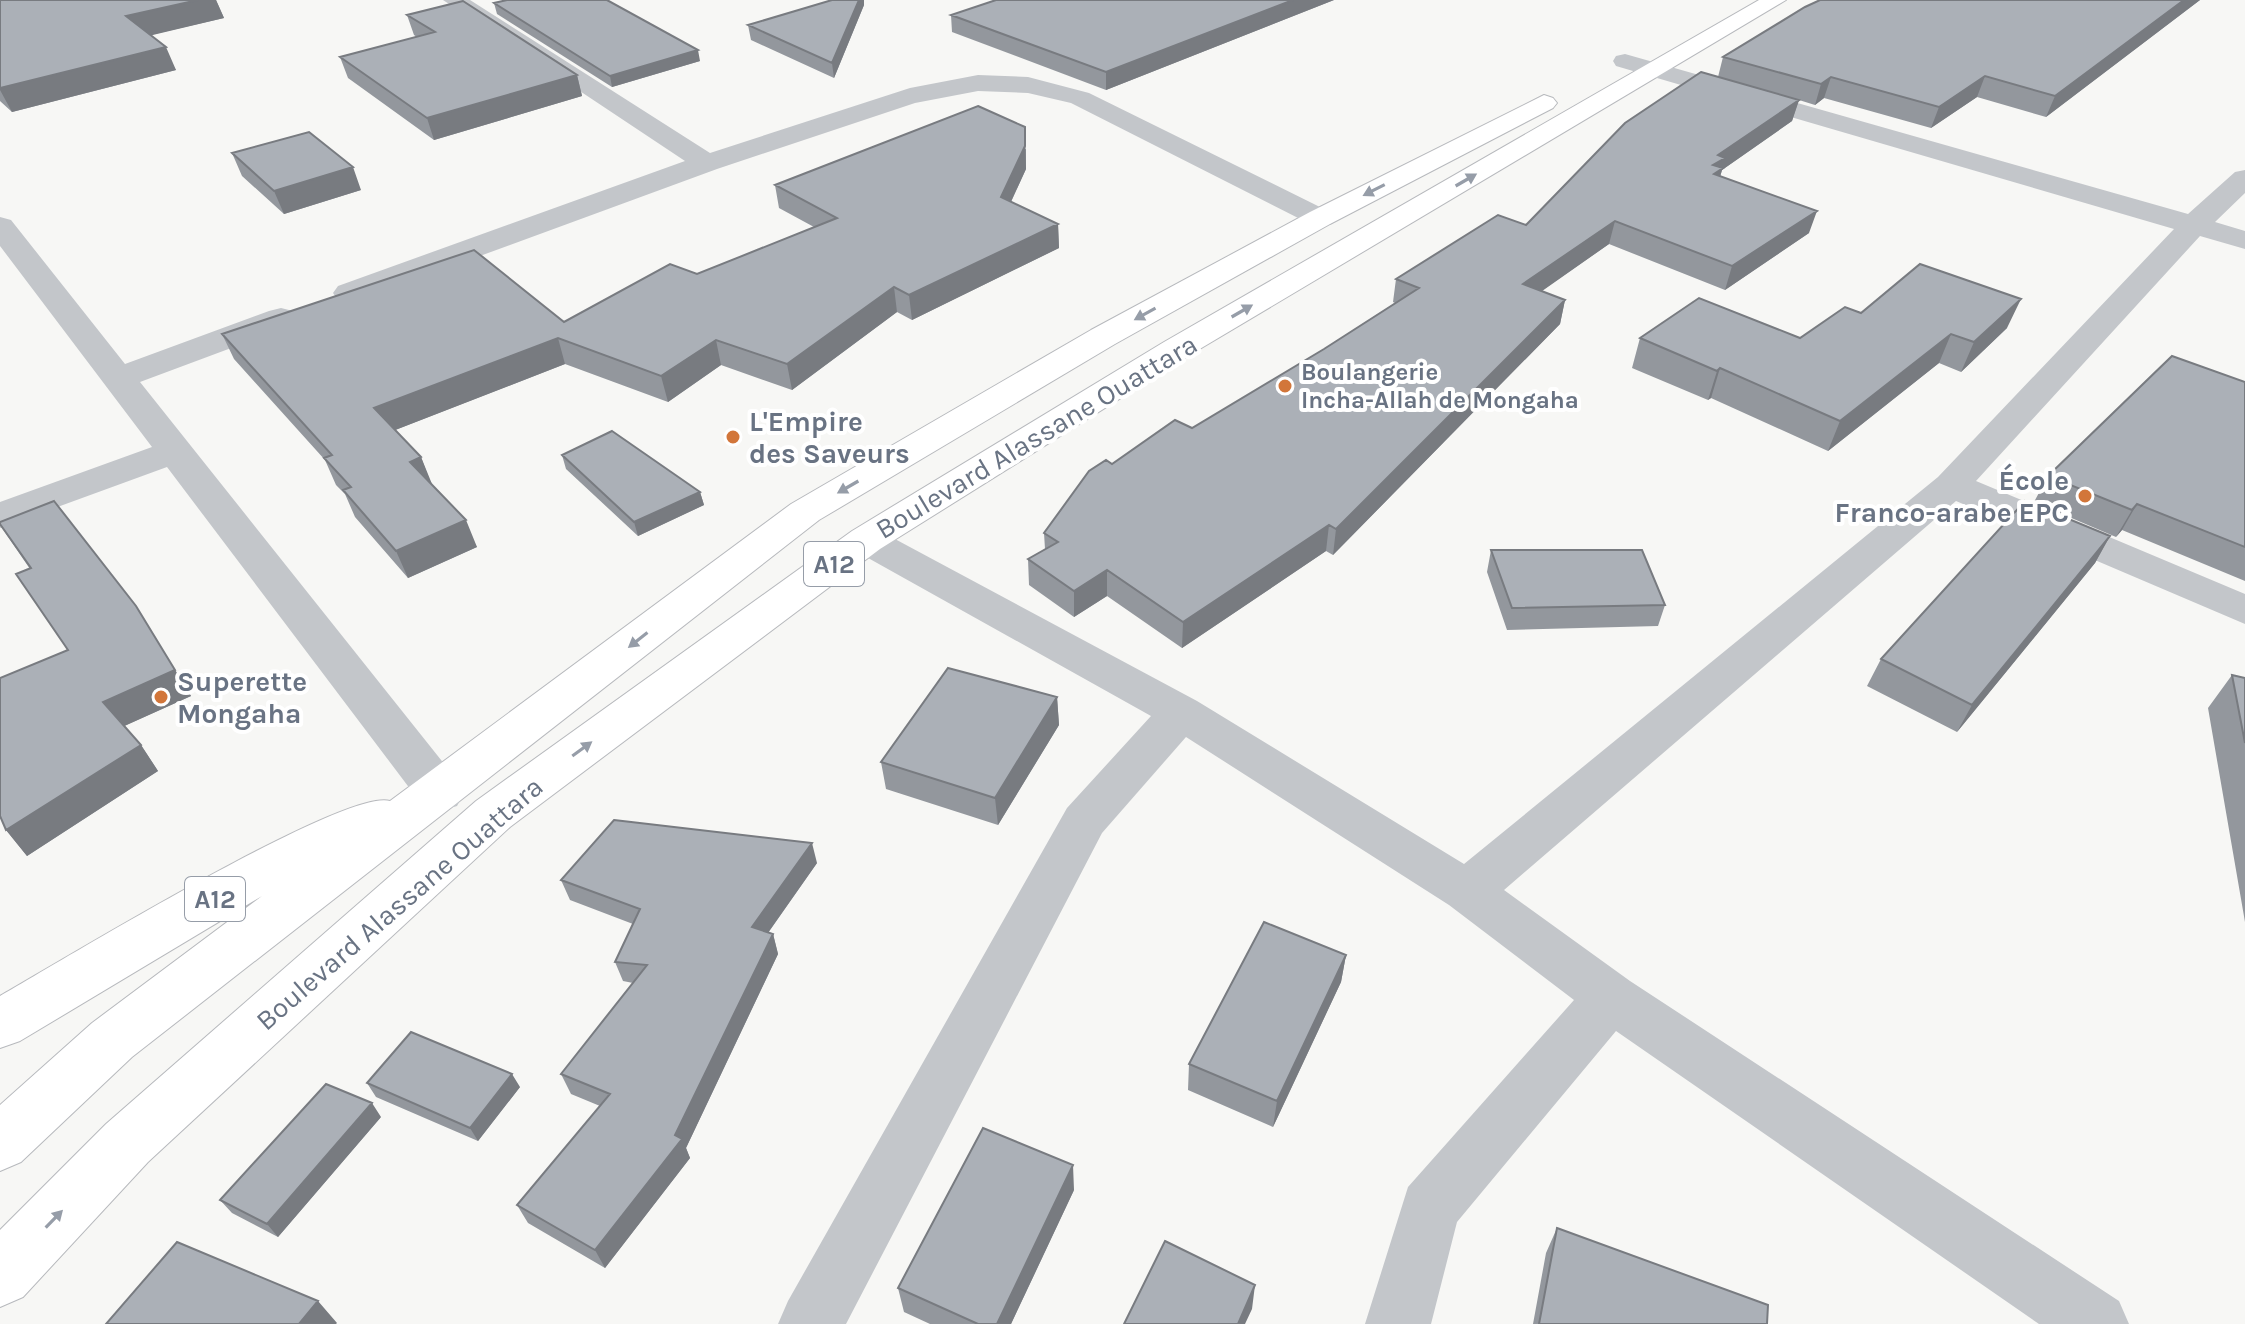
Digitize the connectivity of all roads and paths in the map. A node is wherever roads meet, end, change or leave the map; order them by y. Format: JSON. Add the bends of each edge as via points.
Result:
{"nodes":[{"id":1,"x":454,"y":0,"type":"edge"},
{"id":2,"x":1741,"y":0,"type":"edge"},
{"id":3,"x":1775,"y":0,"type":"edge"},
{"id":4,"x":1640,"y":66,"type":"junction"},
{"id":5,"x":707,"y":163,"type":"junction"},
{"id":6,"x":2245,"y":178,"type":"edge"},
{"id":7,"x":1320,"y":218,"type":"junction"},
{"id":8,"x":2194,"y":225,"type":"junction"},
{"id":9,"x":0,"y":226,"type":"edge"},
{"id":10,"x":2245,"y":240,"type":"edge"},
{"id":11,"x":118,"y":378,"type":"junction"},
{"id":12,"x":176,"y":451,"type":"junction"},
{"id":13,"x":1952,"y":485,"type":"junction"},
{"id":14,"x":0,"y":516,"type":"edge"},
{"id":15,"x":866,"y":540,"type":"junction"},
{"id":16,"x":2245,"y":610,"type":"edge"},
{"id":17,"x":1181,"y":712,"type":"junction"},
{"id":18,"x":440,"y":793,"type":"junction"},
{"id":19,"x":493,"y":814,"type":"junction"},
{"id":20,"x":1467,"y":891,"type":"junction"},
{"id":21,"x":1611,"y":997,"type":"junction"},
{"id":22,"x":0,"y":1024,"type":"edge"},
{"id":23,"x":0,"y":1143,"type":"edge"},
{"id":24,"x":0,"y":1275,"type":"edge"},
{"id":25,"x":811,"y":1324,"type":"edge"},
{"id":26,"x":1398,"y":1324,"type":"edge"},
{"id":27,"x":2096,"y":1324,"type":"edge"}],
"edges":[{"from":1,"to":5,"type":"street"},
{"from":2,"to":4,"type":"main road","name":"Boulevard Alassane Ouattara","number":"A12"},
{"from":3,"to":4,"type":"main road","name":"Boulevard Alassane Ouattara","number":"A12"},
{"from":4,"to":7,"type":"main road","name":"Boulevard Alassane Ouattara","number":"A12","one_way":true},
{"from":4,"to":8,"type":"street"},
{"from":15,"to":4,"type":"main road","name":"Boulevard Alassane Ouattara","number":"A12","one_way":true},
{"from":5,"to":7,"type":"street","via":[[910,96],[978,83],[1028,85],[1080,98]]},
{"from":5,"to":11,"type":"street"},
{"from":6,"to":8,"type":"street"},
{"from":7,"to":18,"type":"main road","name":"Boulevard Alassane Ouattara","number":"A12","one_way":true,"via":[[1103,337],[805,512]]},
{"from":8,"to":10,"type":"street"},
{"from":8,"to":13,"type":"street"},
{"from":9,"to":11,"type":"street"},
{"from":11,"to":12,"type":"street"},
{"from":12,"to":14,"type":"street"},
{"from":12,"to":18,"type":"street"},
{"from":13,"to":16,"type":"street"},
{"from":13,"to":20,"type":"street"},
{"from":15,"to":17,"type":"street"},
{"from":19,"to":15,"type":"main road","name":"Boulevard Alassane Ouattara","number":"A12","one_way":true},
{"from":17,"to":20,"type":"street"},
{"from":17,"to":25,"type":"street","via":[[1084,821]]},
{"from":18,"to":19,"type":"main road"},
{"from":18,"to":22,"type":"main road","number":"A12","via":[[294,853]]},
{"from":18,"to":23,"type":"main road","name":"Boulevard Alassane Ouattara","number":"A12","via":[[112,1040]]},
{"from":24,"to":19,"type":"main road","name":"Boulevard Alassane Ouattara","number":"A12","one_way":true,"via":[[127,1143]]},
{"from":20,"to":21,"type":"street"},
{"from":21,"to":26,"type":"street","via":[[1430,1208]]},
{"from":21,"to":27,"type":"street"}]}
